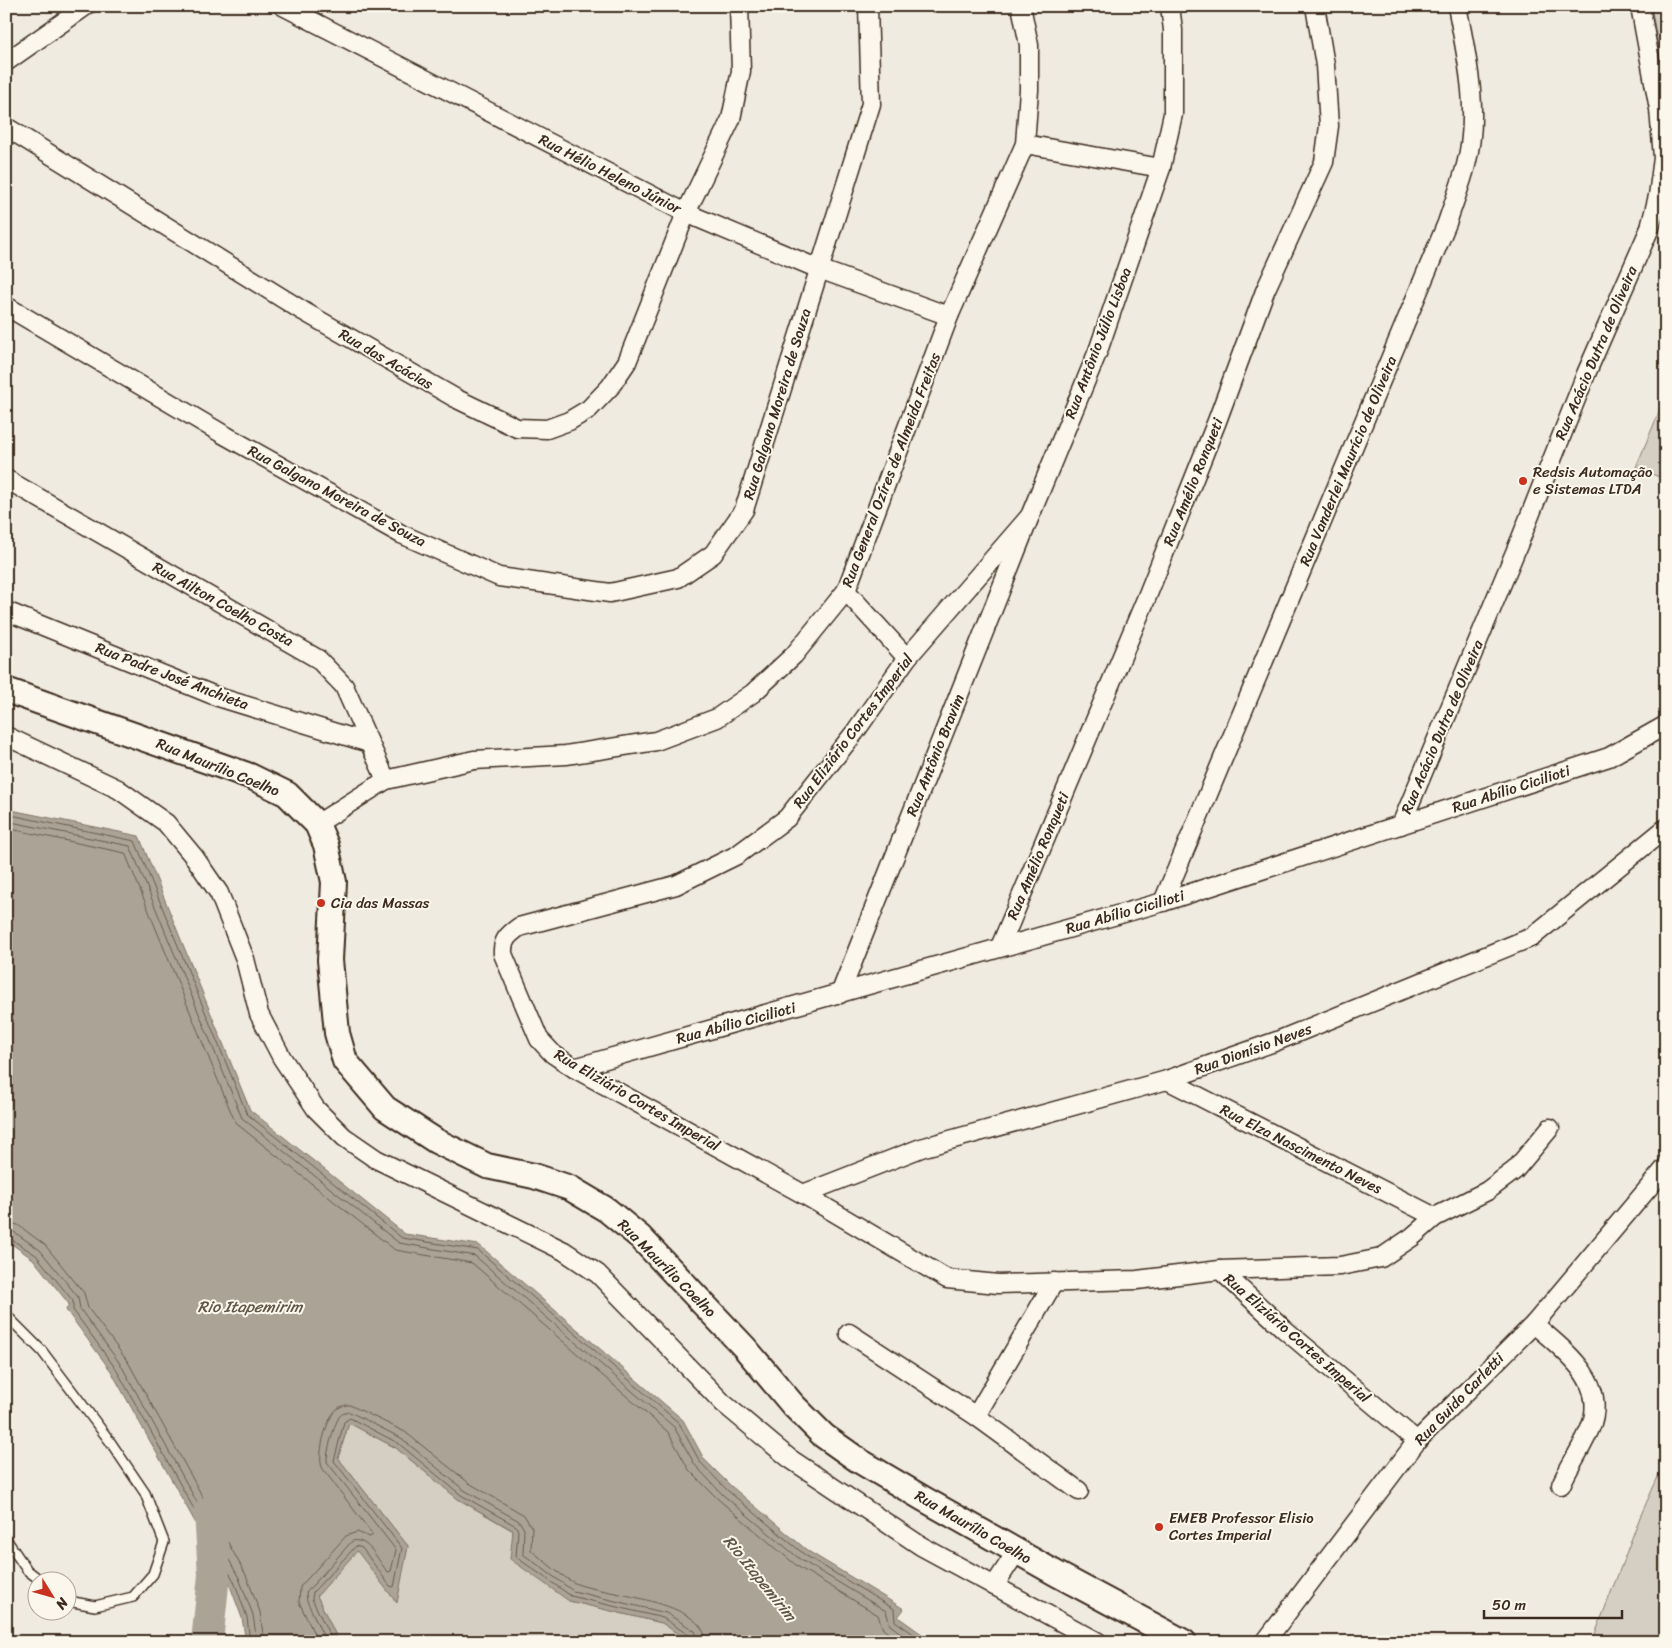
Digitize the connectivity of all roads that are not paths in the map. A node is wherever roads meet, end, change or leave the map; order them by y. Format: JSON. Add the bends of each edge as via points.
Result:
{"nodes":[{"id":1,"x":86,"y":6,"type":"edge"},
{"id":2,"x":283,"y":6,"type":"edge"},
{"id":3,"x":739,"y":6,"type":"edge"},
{"id":4,"x":868,"y":6,"type":"edge"},
{"id":5,"x":1022,"y":6,"type":"edge"},
{"id":6,"x":1170,"y":6,"type":"edge"},
{"id":7,"x":1315,"y":6,"type":"edge"},
{"id":8,"x":1457,"y":6,"type":"edge"},
{"id":9,"x":1640,"y":6,"type":"edge"},
{"id":10,"x":6,"y":62,"type":"edge"},
{"id":11,"x":6,"y":127,"type":"edge"},
{"id":12,"x":1025,"y":144,"type":"junction"},
{"id":13,"x":1161,"y":168,"type":"junction"},
{"id":14,"x":686,"y":213,"type":"junction"},
{"id":15,"x":819,"y":269,"type":"junction"},
{"id":16,"x":6,"y":306,"type":"edge"},
{"id":17,"x":949,"y":316,"type":"junction"},
{"id":18,"x":6,"y":479,"type":"edge"},
{"id":19,"x":1030,"y":516,"type":"junction"},
{"id":20,"x":846,"y":591,"type":"junction"},
{"id":21,"x":6,"y":611,"type":"edge"},
{"id":22,"x":907,"y":658,"type":"junction"},
{"id":23,"x":6,"y":690,"type":"edge"},
{"id":24,"x":1666,"y":725,"type":"edge"},
{"id":25,"x":6,"y":736,"type":"edge"},
{"id":26,"x":369,"y":743,"type":"junction"},
{"id":27,"x":386,"y":780,"type":"junction"},
{"id":28,"x":317,"y":824,"type":"junction"},
{"id":29,"x":1400,"y":825,"type":"junction"},
{"id":30,"x":1666,"y":828,"type":"edge"},
{"id":31,"x":1163,"y":902,"type":"junction"},
{"id":32,"x":1000,"y":947,"type":"junction"},
{"id":33,"x":840,"y":994,"type":"junction"},
{"id":34,"x":574,"y":1068,"type":"junction"},
{"id":35,"x":1167,"y":1080,"type":"junction"},
{"id":36,"x":1550,"y":1128,"type":"dead end"},
{"id":37,"x":1666,"y":1167,"type":"edge"},
{"id":38,"x":803,"y":1194,"type":"junction"},
{"id":39,"x":1435,"y":1218,"type":"junction"},
{"id":40,"x":1220,"y":1270,"type":"junction"},
{"id":41,"x":1054,"y":1282,"type":"junction"},
{"id":42,"x":6,"y":1315,"type":"edge"},
{"id":43,"x":1534,"y":1324,"type":"junction"},
{"id":44,"x":849,"y":1333,"type":"dead end"},
{"id":45,"x":976,"y":1416,"type":"junction"},
{"id":46,"x":1417,"y":1441,"type":"junction"},
{"id":47,"x":1561,"y":1485,"type":"dead end"},
{"id":48,"x":1079,"y":1490,"type":"dead end"},
{"id":49,"x":6,"y":1539,"type":"edge"},
{"id":50,"x":1017,"y":1551,"type":"junction"},
{"id":51,"x":28,"y":1571,"type":"edge"},
{"id":52,"x":994,"y":1586,"type":"junction"},
{"id":53,"x":78,"y":1603,"type":"edge"},
{"id":54,"x":1098,"y":1642,"type":"edge"},
{"id":55,"x":1184,"y":1642,"type":"edge"},
{"id":56,"x":1264,"y":1642,"type":"edge"}],
"edges":[{"from":1,"to":10,"type":"street"},
{"from":2,"to":14,"type":"street","name":"Rua Hélio Heleno Júnior"},
{"from":3,"to":14,"type":"street","name":"Rua das Acácias","via":[[741,71],[731,120]]},
{"from":4,"to":15,"type":"street","name":"Rua Galgano Moreira de Souza","via":[[871,104]]},
{"from":5,"to":12,"type":"street","name":"Rua General Ozíres de Almeida Freitas","via":[[1029,45]]},
{"from":6,"to":13,"type":"street","name":"Rua Antônio Júlio Lisboa","via":[[1173,114]]},
{"from":7,"to":32,"type":"street","name":"Rua Amélio Ronqueti","via":[[1325,65],[1329,126],[1324,162],[1264,291],[1217,422],[1146,599]]},
{"from":8,"to":31,"type":"street","name":"Rua Vanderlei Maurício de Oliveira","via":[[1471,78],[1473,122],[1464,172],[1447,223]]},
{"from":9,"to":29,"type":"street","name":"Rua Acácio Dutra de Oliveira","via":[[1660,109],[1663,158],[1650,228],[1586,374]]},
{"from":11,"to":14,"type":"street","name":"Rua das Acácias","via":[[303,311],[457,399],[517,428],[548,429],[569,422],[589,409],[610,388],[627,362]]},
{"from":12,"to":13,"type":"street"},
{"from":12,"to":17,"type":"street","name":"Rua General Ozíres de Almeida Freitas"},
{"from":13,"to":19,"type":"street","name":"Rua Antônio Júlio Lisboa","via":[[1098,351]]},
{"from":14,"to":15,"type":"street","name":"Rua Hélio Heleno Júnior"},
{"from":15,"to":16,"type":"street","name":"Rua Galgano Moreira de Souza","via":[[744,510],[713,554],[678,578],[610,593],[499,576],[401,534],[221,434]]},
{"from":15,"to":17,"type":"street","name":"Rua Hélio Heleno Júnior"},
{"from":17,"to":20,"type":"street","name":"Rua General Ozíres de Almeida Freitas"},
{"from":18,"to":26,"type":"street","name":"Rua Ailton Coelho Costa","via":[[318,659],[344,686]]},
{"from":19,"to":22,"type":"street","name":"Rua Eliziário Cortes Imperial"},
{"from":19,"to":33,"type":"street","name":"Rua Antônio Bravim"},
{"from":20,"to":22,"type":"street"},
{"from":20,"to":27,"type":"street","name":"Rua General Ozíres de Almeida Freitas","via":[[794,655],[753,692],[717,718],[656,742],[566,755],[474,760]]},
{"from":21,"to":26,"type":"street","name":"Rua Padre José Anchieta","via":[[218,697]]},
{"from":22,"to":34,"type":"street","name":"Rua Eliziário Cortes Imperial","via":[[855,732],[787,818],[737,856],[676,885],[519,927],[507,936],[502,944],[504,954],[539,1038],[553,1054]]},
{"from":23,"to":28,"type":"main road","name":"Rua Maurílio Coelho","via":[[250,776],[287,794]]},
{"from":24,"to":29,"type":"street","name":"Rua Abílio Cicilioti","via":[[1609,757]]},
{"from":25,"to":52,"type":"street","via":[[118,789],[166,823],[196,858],[219,893],[245,959],[259,1014],[282,1058],[316,1109],[344,1138],[376,1159],[564,1251],[598,1274],[723,1403],[789,1458],[921,1546]]},
{"from":26,"to":27,"type":"street","name":"Rua Ailton Coelho Costa"},
{"from":27,"to":28,"type":"street","name":"Rua General Ozíres de Almeida Freitas"},
{"from":28,"to":50,"type":"main road","name":"Rua Maurílio Coelho","via":[[326,845],[334,882],[330,960],[337,1033],[345,1061],[385,1108],[436,1141],[487,1166],[570,1188],[606,1210],[647,1244],[824,1436],[858,1460]]},
{"from":29,"to":31,"type":"street","name":"Rua Abílio Cicilioti"},
{"from":30,"to":35,"type":"street","name":"Rua Dionísio Neves","via":[[1532,937],[1277,1041]]},
{"from":31,"to":32,"type":"street","name":"Rua Abílio Cicilioti"},
{"from":32,"to":33,"type":"street","name":"Rua Abílio Cicilioti"},
{"from":33,"to":34,"type":"street","name":"Rua Abílio Cicilioti"},
{"from":34,"to":38,"type":"street","name":"Rua Eliziário Cortes Imperial"},
{"from":35,"to":38,"type":"street","name":"Rua Dionísio Neves","via":[[921,1148]]},
{"from":35,"to":39,"type":"street","name":"Rua Elza Nascimento Neves"},
{"from":36,"to":39,"type":"street","via":[[1515,1170],[1494,1186]]},
{"from":37,"to":43,"type":"street","name":"Rua Guido Carletti"},
{"from":38,"to":41,"type":"street","name":"Rua Eliziário Cortes Imperial","via":[[947,1279],[998,1284]]},
{"from":39,"to":40,"type":"street","via":[[1381,1258],[1340,1266]]},
{"from":40,"to":41,"type":"street","name":"Rua Eliziário Cortes Imperial","via":[[1137,1280]]},
{"from":40,"to":46,"type":"street","name":"Rua Eliziário Cortes Imperial","via":[[1284,1329]]},
{"from":41,"to":45,"type":"street"},
{"from":42,"to":53,"type":"lane","via":[[42,1351],[109,1440],[145,1493],[164,1542],[153,1574],[133,1597],[95,1606]]},
{"from":43,"to":46,"type":"street","name":"Rua Guido Carletti"},
{"from":43,"to":47,"type":"street","via":[[1578,1364],[1591,1384],[1596,1406],[1592,1424]]},
{"from":44,"to":45,"type":"street"},
{"from":45,"to":48,"type":"street"},
{"from":46,"to":56,"type":"street","name":"Rua Guido Carletti"},
{"from":49,"to":51,"type":"lane"},
{"from":50,"to":52,"type":"street"},
{"from":50,"to":55,"type":"main road","name":"Rua Maurílio Coelho"},
{"from":52,"to":54,"type":"street"}]}
